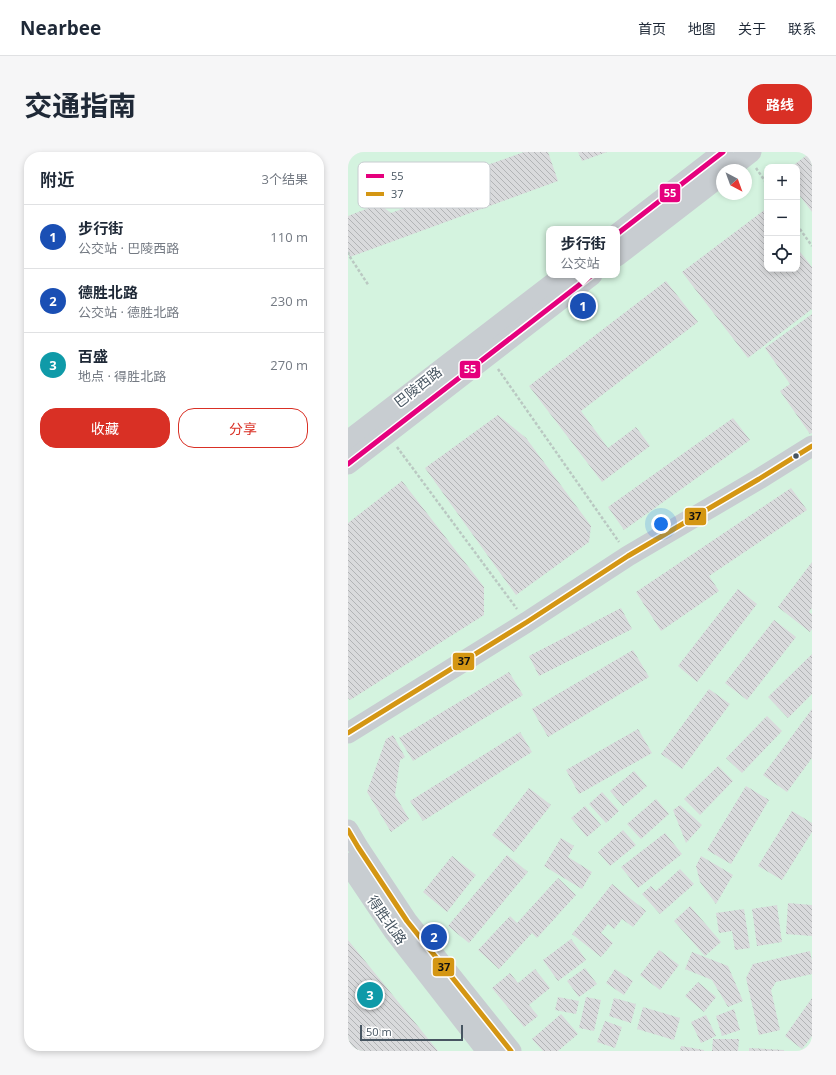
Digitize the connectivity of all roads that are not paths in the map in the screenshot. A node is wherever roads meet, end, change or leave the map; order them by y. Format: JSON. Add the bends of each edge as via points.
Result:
{"nodes":[{"id":1,"x":723,"y":152,"type":"edge"},
{"id":2,"x":751,"y":152,"type":"edge"},
{"id":3,"x":736,"y":164,"type":"edge"},
{"id":4,"x":716,"y":180,"type":"edge"},
{"id":5,"x":620,"y":232,"type":"edge"},
{"id":6,"x":620,"y":254,"type":"edge"},
{"id":7,"x":560,"y":278,"type":"edge"},
{"id":8,"x":588,"y":278,"type":"edge"},
{"id":9,"x":348,"y":441,"type":"edge"},
{"id":10,"x":812,"y":446,"type":"edge"},
{"id":11,"x":348,"y":464,"type":"edge"},
{"id":12,"x":348,"y":733,"type":"edge"},
{"id":13,"x":348,"y":830,"type":"edge"},
{"id":14,"x":348,"y":863,"type":"edge"},
{"id":15,"x":487,"y":1051,"type":"edge"},
{"id":16,"x":511,"y":1051,"type":"edge"}],
"edges":[{"from":1,"to":5,"type":"main road"},
{"from":2,"to":3,"type":"main road"},
{"from":4,"to":6,"type":"main road"},
{"from":7,"to":9,"type":"main road","name":"巴陵西路"},
{"from":8,"to":11,"type":"main road","name":"巴陵西路"},
{"from":10,"to":12,"type":"main road","via":[[628,556]]},
{"from":13,"to":16,"type":"main road","via":[[407,921]]},
{"from":14,"to":15,"type":"main road","name":"得胜北路","via":[[393,930]]}]}
